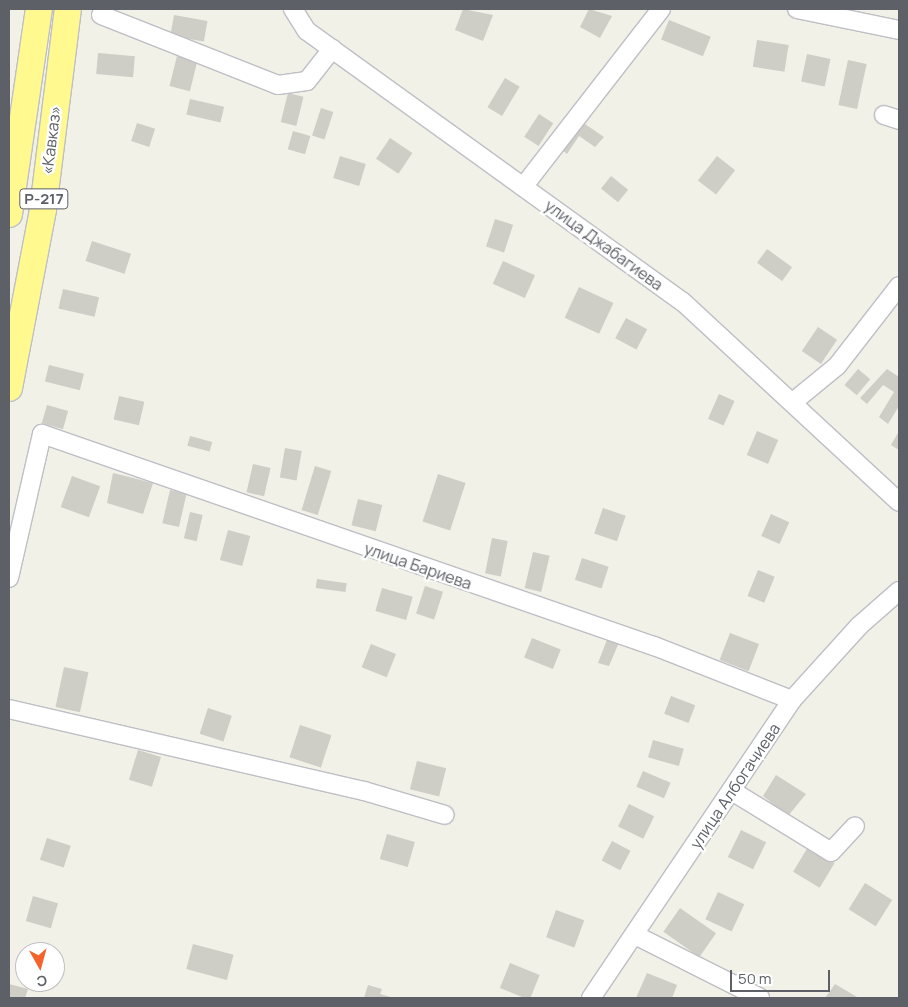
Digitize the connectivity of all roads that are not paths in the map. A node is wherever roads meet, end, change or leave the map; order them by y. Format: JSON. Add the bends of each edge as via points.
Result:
{"nodes":[{"id":1,"x":40,"y":9,"type":"edge"},
{"id":2,"x":68,"y":9,"type":"edge"},
{"id":3,"x":293,"y":9,"type":"edge"},
{"id":4,"x":661,"y":9,"type":"edge"},
{"id":5,"x":797,"y":9,"type":"edge"},
{"id":6,"x":101,"y":15,"type":"dead end"},
{"id":7,"x":899,"y":30,"type":"edge"},
{"id":8,"x":332,"y":49,"type":"junction"},
{"id":9,"x":523,"y":187,"type":"junction"},
{"id":10,"x":9,"y":214,"type":"edge"},
{"id":11,"x":899,"y":286,"type":"edge"},
{"id":12,"x":9,"y":388,"type":"edge"},
{"id":13,"x":793,"y":402,"type":"junction"},
{"id":14,"x":899,"y":502,"type":"edge"},
{"id":15,"x":9,"y":578,"type":"edge"},
{"id":16,"x":899,"y":591,"type":"edge"},
{"id":17,"x":792,"y":700,"type":"junction"},
{"id":18,"x":9,"y":709,"type":"edge"},
{"id":19,"x":732,"y":791,"type":"junction"},
{"id":20,"x":445,"y":815,"type":"dead end"},
{"id":21,"x":855,"y":826,"type":"dead end"},
{"id":22,"x":635,"y":935,"type":"junction"},
{"id":23,"x":591,"y":998,"type":"edge"},
{"id":24,"x":760,"y":998,"type":"edge"}],
"edges":[{"from":1,"to":10,"type":"highway","name":"«Кавказ»","number":"Р-217"},
{"from":2,"to":12,"type":"highway","name":"«Кавказ»","number":"Р-217","via":[[43,209]]},
{"from":3,"to":8,"type":"street","name":"улица Джабагиева","via":[[307,31]]},
{"from":4,"to":9,"type":"street"},
{"from":5,"to":7,"type":"street"},
{"from":6,"to":8,"type":"street","via":[[278,85],[307,81]]},
{"from":8,"to":9,"type":"street","name":"улица Джабагиева"},
{"from":9,"to":13,"type":"street","name":"улица Джабагиева","via":[[683,302]]},
{"from":11,"to":13,"type":"street","via":[[837,366]]},
{"from":13,"to":14,"type":"street","name":"улица Джабагиева"},
{"from":15,"to":17,"type":"street","name":"улица Бариева","via":[[42,434],[654,646]]},
{"from":16,"to":17,"type":"street","name":"улица Албогачиева","via":[[860,626]]},
{"from":17,"to":19,"type":"street","name":"улица Албогачиева"},
{"from":18,"to":20,"type":"street","via":[[364,791]]},
{"from":19,"to":21,"type":"street","via":[[831,852]]},
{"from":19,"to":22,"type":"street","name":"улица Албогачиева"},
{"from":22,"to":23,"type":"street","name":"улица Албогачиева"},
{"from":22,"to":24,"type":"street"}]}
